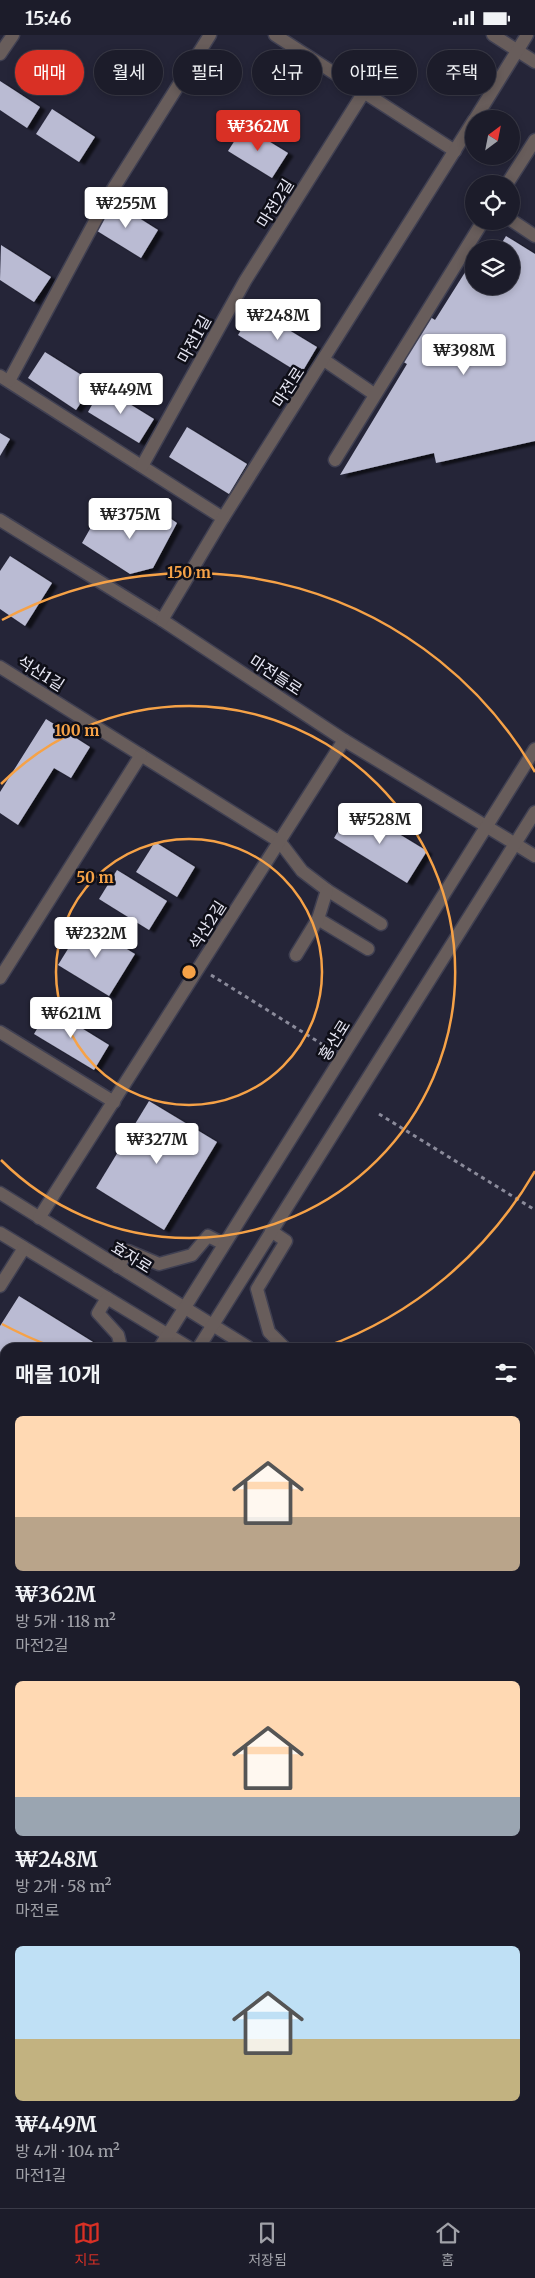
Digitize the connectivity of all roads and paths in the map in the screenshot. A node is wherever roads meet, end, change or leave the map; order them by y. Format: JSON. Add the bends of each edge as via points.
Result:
{"nodes":[{"id":1,"x":13,"y":35,"type":"edge"},
{"id":2,"x":210,"y":35,"type":"edge"},
{"id":3,"x":275,"y":35,"type":"edge"},
{"id":4,"x":493,"y":35,"type":"edge"},
{"id":5,"x":527,"y":35,"type":"edge"},
{"id":6,"x":518,"y":50,"type":"junction"},
{"id":7,"x":0,"y":53,"type":"edge"},
{"id":8,"x":535,"y":62,"type":"edge"},
{"id":9,"x":332,"y":72,"type":"edge"},
{"id":10,"x":362,"y":95,"type":"edge"},
{"id":11,"x":369,"y":95,"type":"edge"},
{"id":12,"x":480,"y":110,"type":"edge"},
{"id":13,"x":465,"y":133,"type":"edge"},
{"id":14,"x":535,"y":140,"type":"edge"},
{"id":15,"x":454,"y":151,"type":"junction"},
{"id":16,"x":513,"y":175,"type":"edge"},
{"id":17,"x":520,"y":226,"type":"edge"},
{"id":18,"x":477,"y":230,"type":"edge"},
{"id":19,"x":535,"y":236,"type":"edge"},
{"id":20,"x":245,"y":281,"type":"joint"},
{"id":21,"x":324,"y":360,"type":"junction"},
{"id":22,"x":5,"y":379,"type":"edge"},
{"id":23,"x":374,"y":394,"type":"junction"},
{"id":24,"x":335,"y":460,"type":"dead end"},
{"id":25,"x":142,"y":466,"type":"junction"},
{"id":26,"x":223,"y":519,"type":"junction"},
{"id":27,"x":0,"y":520,"type":"edge"},
{"id":28,"x":162,"y":620,"type":"junction"},
{"id":29,"x":0,"y":667,"type":"edge"},
{"id":30,"x":344,"y":740,"type":"junction"},
{"id":31,"x":535,"y":749,"type":"edge"},
{"id":32,"x":140,"y":755,"type":"junction"},
{"id":33,"x":535,"y":812,"type":"edge"},
{"id":34,"x":487,"y":826,"type":"junction"},
{"id":35,"x":280,"y":842,"type":"junction"},
{"id":36,"x":515,"y":843,"type":"junction"},
{"id":37,"x":535,"y":856,"type":"edge"},
{"id":38,"x":327,"y":891,"type":"junction"},
{"id":39,"x":318,"y":919,"type":"junction"},
{"id":40,"x":381,"y":924,"type":"dead end"},
{"id":41,"x":368,"y":949,"type":"dead end"},
{"id":42,"x":296,"y":955,"type":"dead end"},
{"id":43,"x":211,"y":975,"type":"dead end"},
{"id":44,"x":0,"y":978,"type":"edge"},
{"id":45,"x":0,"y":1032,"type":"edge"},
{"id":46,"x":324,"y":1046,"type":"dead end"},
{"id":47,"x":114,"y":1102,"type":"junction"},
{"id":48,"x":379,"y":1114,"type":"dead end"},
{"id":49,"x":0,"y":1193,"type":"edge"},
{"id":50,"x":535,"y":1210,"type":"edge"},
{"id":51,"x":39,"y":1217,"type":"junction"},
{"id":52,"x":271,"y":1231,"type":"junction"},
{"id":53,"x":0,"y":1233,"type":"edge"},
{"id":54,"x":224,"y":1244,"type":"junction"},
{"id":55,"x":24,"y":1248,"type":"junction"},
{"id":56,"x":118,"y":1267,"type":"junction"},
{"id":57,"x":0,"y":1286,"type":"edge"},
{"id":58,"x":107,"y":1298,"type":"junction"},
{"id":59,"x":184,"y":1308,"type":"junction"},
{"id":60,"x":213,"y":1326,"type":"junction"},
{"id":61,"x":168,"y":1335,"type":"junction"},
{"id":62,"x":120,"y":1343,"type":"edge"},
{"id":63,"x":163,"y":1343,"type":"edge"},
{"id":64,"x":181,"y":1343,"type":"edge"},
{"id":65,"x":202,"y":1343,"type":"edge"},
{"id":66,"x":241,"y":1343,"type":"edge"},
{"id":67,"x":280,"y":1343,"type":"edge"}],
"edges":[{"from":1,"to":7,"type":"street"},
{"from":2,"to":22,"type":"street","via":[[108,197]]},
{"from":3,"to":9,"type":"street"},
{"from":4,"to":6,"type":"street"},
{"from":5,"to":6,"type":"street","name":"마전로"},
{"from":6,"to":8,"type":"street"},
{"from":6,"to":12,"type":"street","name":"마전로"},
{"from":10,"to":20,"type":"street","name":"마전2길"},
{"from":11,"to":15,"type":"street"},
{"from":13,"to":15,"type":"street","name":"마전로"},
{"from":14,"to":16,"type":"street"},
{"from":15,"to":21,"type":"street","name":"마전로"},
{"from":17,"to":19,"type":"street"},
{"from":18,"to":23,"type":"street"},
{"from":20,"to":25,"type":"street","name":"마전1길"},
{"from":21,"to":23,"type":"street"},
{"from":21,"to":26,"type":"street","name":"마전로"},
{"from":22,"to":25,"type":"street"},
{"from":23,"to":24,"type":"street"},
{"from":25,"to":26,"type":"street"},
{"from":26,"to":28,"type":"street","name":"마전로"},
{"from":27,"to":28,"type":"street","name":"마전들로"},
{"from":28,"to":30,"type":"street","name":"마전들로"},
{"from":29,"to":32,"type":"street","name":"석산1길"},
{"from":30,"to":34,"type":"street","name":"마전들로"},
{"from":30,"to":35,"type":"street","name":"석산2길"},
{"from":31,"to":34,"type":"street","name":"홍산로"},
{"from":32,"to":35,"type":"street"},
{"from":32,"to":44,"type":"street"},
{"from":33,"to":36,"type":"street"},
{"from":34,"to":36,"type":"street","name":"마전들로"},
{"from":34,"to":54,"type":"street","name":"홍산로"},
{"from":35,"to":38,"type":"street","via":[[302,871]]},
{"from":35,"to":47,"type":"street","name":"석산2길"},
{"from":36,"to":37,"type":"street","name":"마전들로"},
{"from":36,"to":52,"type":"street"},
{"from":38,"to":39,"type":"street"},
{"from":38,"to":40,"type":"street"},
{"from":39,"to":41,"type":"street"},
{"from":39,"to":42,"type":"street"},
{"from":43,"to":46,"type":"path"},
{"from":45,"to":47,"type":"street"},
{"from":47,"to":51,"type":"street","name":"석산2길"},
{"from":48,"to":50,"type":"path"},
{"from":49,"to":51,"type":"street","name":"효자로"},
{"from":51,"to":56,"type":"street","name":"효자로"},
{"from":52,"to":60,"type":"street"},
{"from":52,"to":67,"type":"street","via":[[286,1241],[257,1289],[269,1332]]},
{"from":53,"to":55,"type":"street"},
{"from":54,"to":56,"type":"street","via":[[208,1236],[192,1255],[158,1265],[128,1251]]},
{"from":54,"to":59,"type":"street","name":"홍산로"},
{"from":55,"to":57,"type":"street"},
{"from":55,"to":58,"type":"street"},
{"from":56,"to":59,"type":"street","name":"효자로"},
{"from":58,"to":61,"type":"street"},
{"from":58,"to":62,"type":"street","via":[[98,1313],[118,1335]]},
{"from":59,"to":60,"type":"street","name":"효자로"},
{"from":59,"to":61,"type":"street","name":"홍산로"},
{"from":60,"to":65,"type":"street"},
{"from":60,"to":66,"type":"street","name":"효자로"},
{"from":61,"to":63,"type":"street","name":"홍산로"},
{"from":61,"to":64,"type":"street"}]}
